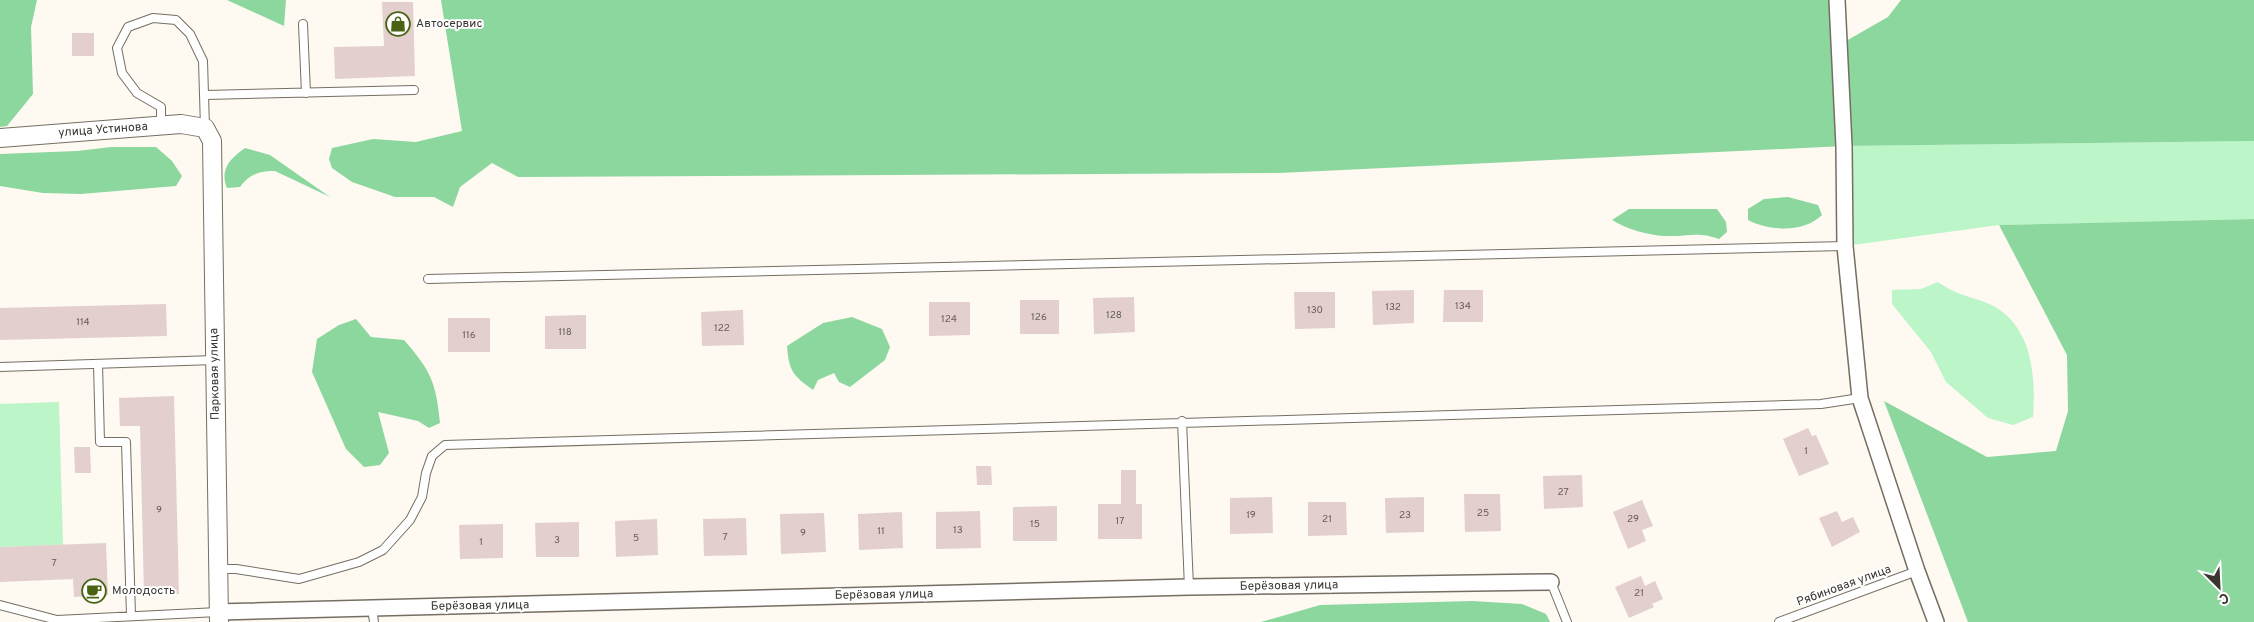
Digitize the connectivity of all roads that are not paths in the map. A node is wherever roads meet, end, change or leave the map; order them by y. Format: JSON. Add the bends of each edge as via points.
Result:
{"nodes":[{"id":1,"x":1837,"y":0,"type":"edge"},
{"id":2,"x":303,"y":24,"type":"dead end"},
{"id":3,"x":414,"y":90,"type":"dead end"},
{"id":4,"x":306,"y":93,"type":"junction"},
{"id":5,"x":206,"y":95,"type":"junction"},
{"id":6,"x":161,"y":126,"type":"junction"},
{"id":7,"x":205,"y":128,"type":"junction"},
{"id":8,"x":0,"y":138,"type":"edge"},
{"id":9,"x":1845,"y":246,"type":"junction"},
{"id":10,"x":428,"y":279,"type":"dead end"},
{"id":11,"x":215,"y":360,"type":"junction"},
{"id":12,"x":98,"y":364,"type":"junction"},
{"id":13,"x":0,"y":368,"type":"edge"},
{"id":14,"x":1860,"y":398,"type":"junction"},
{"id":15,"x":1182,"y":422,"type":"junction"},
{"id":16,"x":218,"y":569,"type":"junction"},
{"id":17,"x":1917,"y":571,"type":"junction"},
{"id":18,"x":1550,"y":582,"type":"joint"},
{"id":19,"x":1189,"y":588,"type":"junction"},
{"id":20,"x":0,"y":604,"type":"edge"},
{"id":21,"x":373,"y":615,"type":"edge"},
{"id":22,"x":131,"y":616,"type":"junction"},
{"id":23,"x":219,"y":617,"type":"edge"},
{"id":24,"x":1567,"y":622,"type":"edge"},
{"id":25,"x":1779,"y":622,"type":"edge"},
{"id":26,"x":1936,"y":622,"type":"edge"}],
"edges":[{"from":1,"to":9,"type":"street"},
{"from":2,"to":4,"type":"lane"},
{"from":3,"to":4,"type":"lane"},
{"from":4,"to":5,"type":"lane"},
{"from":5,"to":6,"type":"lane","via":[[203,61],[190,34],[176,20],[152,18],[128,27],[117,48],[122,73],[137,93],[161,107]]},
{"from":5,"to":7,"type":"lane"},
{"from":6,"to":7,"type":"street","name":"улица Устинова","via":[[181,124]]},
{"from":6,"to":8,"type":"street","name":"улица Устинова"},
{"from":7,"to":11,"type":"street","name":"Парковая улица","via":[[212,141]]},
{"from":9,"to":10,"type":"lane"},
{"from":9,"to":14,"type":"street"},
{"from":11,"to":12,"type":"lane"},
{"from":11,"to":16,"type":"street","name":"Парковая улица"},
{"from":12,"to":13,"type":"lane"},
{"from":12,"to":22,"type":"lane","via":[[100,442],[126,442]]},
{"from":14,"to":15,"type":"lane","via":[[1821,404]]},
{"from":14,"to":17,"type":"street"},
{"from":15,"to":16,"type":"lane","via":[[445,445],[432,456],[422,497],[410,520],[384,550],[359,562],[299,579]]},
{"from":15,"to":19,"type":"lane"},
{"from":16,"to":23,"type":"street","name":"Парковая улица"},
{"from":17,"to":25,"type":"lane","name":"Рябиновая улица"},
{"from":17,"to":26,"type":"street"},
{"from":18,"to":19,"type":"street","name":"Берёзовая улица"},
{"from":18,"to":24,"type":"lane"},
{"from":19,"to":21,"type":"street","name":"Берёзовая улица"},
{"from":20,"to":22,"type":"lane","via":[[57,620]]},
{"from":21,"to":23,"type":"street","name":"Берёзовая улица"},
{"from":22,"to":23,"type":"lane"}]}
